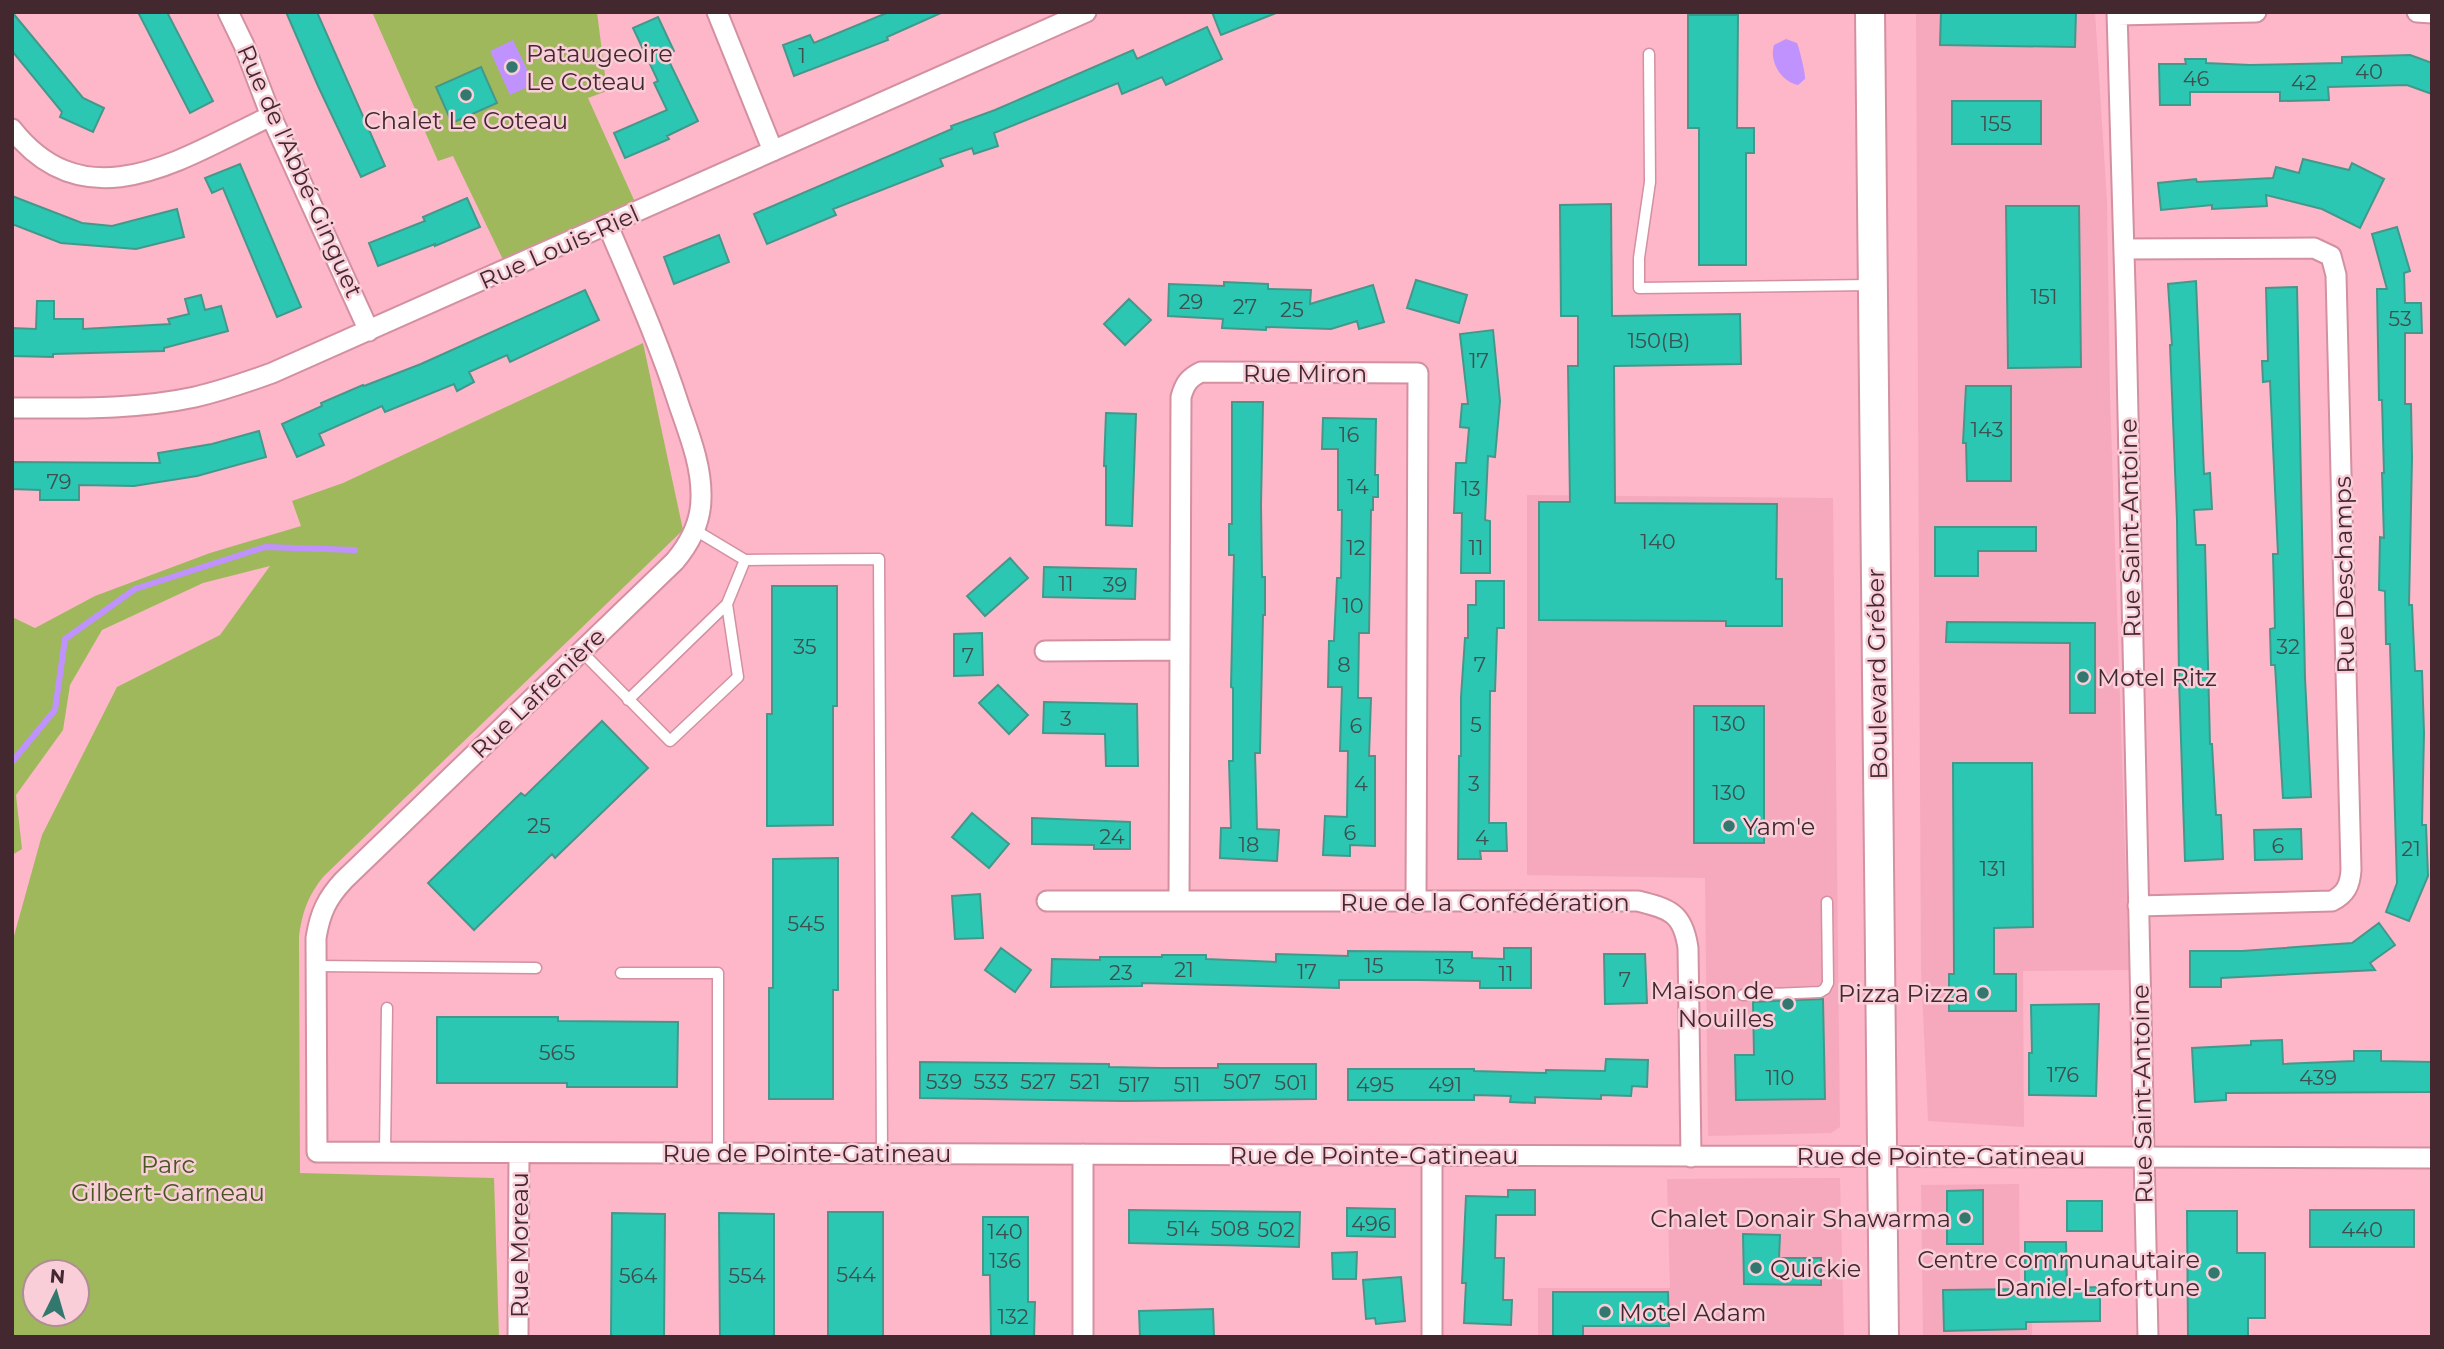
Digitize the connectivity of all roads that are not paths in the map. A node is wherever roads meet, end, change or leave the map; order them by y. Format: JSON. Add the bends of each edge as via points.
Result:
{"nodes":[{"id":1,"x":228,"y":12,"type":"edge"},
{"id":2,"x":718,"y":12,"type":"edge"},
{"id":3,"x":1086,"y":12,"type":"edge"},
{"id":4,"x":1870,"y":12,"type":"edge"},
{"id":5,"x":2256,"y":12,"type":"edge"},
{"id":6,"x":2417,"y":12,"type":"edge"},
{"id":7,"x":2117,"y":13,"type":"edge"},
{"id":8,"x":2432,"y":13,"type":"edge"},
{"id":9,"x":1649,"y":54,"type":"dead end"},
{"id":10,"x":271,"y":116,"type":"junction"},
{"id":11,"x":12,"y":130,"type":"edge"},
{"id":12,"x":773,"y":152,"type":"junction"},
{"id":13,"x":608,"y":226,"type":"junction"},
{"id":14,"x":2125,"y":249,"type":"junction"},
{"id":15,"x":1873,"y":285,"type":"junction"},
{"id":16,"x":369,"y":331,"type":"junction"},
{"id":17,"x":12,"y":408,"type":"edge"},
{"id":18,"x":695,"y":530,"type":"junction"},
{"id":19,"x":745,"y":560,"type":"junction"},
{"id":20,"x":727,"y":604,"type":"junction"},
{"id":21,"x":1178,"y":650,"type":"junction"},
{"id":22,"x":581,"y":651,"type":"junction"},
{"id":23,"x":1045,"y":651,"type":"dead end"},
{"id":24,"x":628,"y":701,"type":"junction"},
{"id":25,"x":1047,"y":901,"type":"dead end"},
{"id":26,"x":1179,"y":901,"type":"junction"},
{"id":27,"x":1416,"y":902,"type":"junction"},
{"id":28,"x":1827,"y":902,"type":"dead end"},
{"id":29,"x":2138,"y":906,"type":"junction"},
{"id":30,"x":316,"y":966,"type":"junction"},
{"id":31,"x":536,"y":968,"type":"dead end"},
{"id":32,"x":621,"y":973,"type":"dead end"},
{"id":33,"x":1743,"y":995,"type":"dead end"},
{"id":34,"x":387,"y":1008,"type":"dead end"},
{"id":35,"x":385,"y":1151,"type":"junction"},
{"id":36,"x":317,"y":1152,"type":"joint"},
{"id":37,"x":519,"y":1153,"type":"junction"},
{"id":38,"x":718,"y":1153,"type":"junction"},
{"id":39,"x":882,"y":1153,"type":"junction"},
{"id":40,"x":1083,"y":1154,"type":"junction"},
{"id":41,"x":1432,"y":1155,"type":"junction"},
{"id":42,"x":1882,"y":1155,"type":"junction"},
{"id":43,"x":2143,"y":1156,"type":"junction"},
{"id":44,"x":1691,"y":1157,"type":"junction"},
{"id":45,"x":2432,"y":1158,"type":"edge"},
{"id":46,"x":518,"y":1337,"type":"edge"},
{"id":47,"x":1083,"y":1337,"type":"edge"},
{"id":48,"x":1432,"y":1337,"type":"edge"},
{"id":49,"x":1884,"y":1337,"type":"edge"},
{"id":50,"x":2148,"y":1337,"type":"edge"}],
"edges":[{"from":1,"to":10,"type":"street","name":"Rue de l'Abbé-Ginguet"},
{"from":2,"to":12,"type":"street"},
{"from":3,"to":12,"type":"street","name":"Rue Louis-Riel"},
{"from":4,"to":15,"type":"main road","name":"Boulevard Gréber"},
{"from":5,"to":7,"type":"street"},
{"from":6,"to":8,"type":"street"},
{"from":7,"to":14,"type":"street","name":"Rue Saint-Antoine"},
{"from":9,"to":15,"type":"lane","via":[[1650,182],[1639,288]]},
{"from":10,"to":11,"type":"street","via":[[161,167],[121,178],[80,175],[58,167]]},
{"from":10,"to":16,"type":"street","name":"Rue de l'Abbé-Ginguet"},
{"from":12,"to":13,"type":"street","name":"Rue Louis-Riel"},
{"from":13,"to":16,"type":"street","name":"Rue Louis-Riel"},
{"from":13,"to":18,"type":"street","name":"Rue Lafrenière","via":[[657,340],[693,445],[701,498]]},
{"from":14,"to":29,"type":"street","name":"Rue Saint-Antoine"},
{"from":14,"to":29,"type":"street","name":"Rue Deschamps","via":[[2314,248],[2331,256],[2334,264],[2351,870],[2346,890],[2332,901]]},
{"from":15,"to":42,"type":"main road","name":"Boulevard Gréber"},
{"from":16,"to":17,"type":"street","name":"Rue Louis-Riel","via":[[272,373],[194,397],[111,407]]},
{"from":18,"to":19,"type":"lane"},
{"from":18,"to":22,"type":"street","name":"Rue Lafrenière","via":[[675,561]]},
{"from":19,"to":20,"type":"lane"},
{"from":19,"to":39,"type":"lane","via":[[878,559]]},
{"from":20,"to":24,"type":"lane"},
{"from":20,"to":24,"type":"lane","via":[[738,677],[670,741]]},
{"from":21,"to":23,"type":"street"},
{"from":21,"to":26,"type":"street","name":"Rue Miron"},
{"from":21,"to":27,"type":"street","name":"Rue Miron","via":[[1181,397],[1191,377],[1201,372],[1418,373]]},
{"from":22,"to":24,"type":"lane"},
{"from":22,"to":30,"type":"street","name":"Rue Lafrenière","via":[[332,893],[319,919]]},
{"from":25,"to":26,"type":"street","name":"Rue de la Confédération"},
{"from":26,"to":27,"type":"street","name":"Rue de la Confédération"},
{"from":27,"to":44,"type":"street","name":"Rue de la Confédération","via":[[1637,901],[1675,915],[1686,930],[1688,948]]},
{"from":28,"to":33,"type":"lane","via":[[1825,989]]},
{"from":29,"to":43,"type":"street","name":"Rue Saint-Antoine"},
{"from":30,"to":31,"type":"lane"},
{"from":30,"to":36,"type":"street","name":"Rue Lafrenière"},
{"from":32,"to":38,"type":"lane","via":[[718,974]]},
{"from":34,"to":35,"type":"lane"},
{"from":35,"to":36,"type":"street","name":"Rue de Pointe-Gatineau"},
{"from":35,"to":37,"type":"street","name":"Rue de Pointe-Gatineau"},
{"from":37,"to":38,"type":"street","name":"Rue de Pointe-Gatineau"},
{"from":37,"to":46,"type":"street","name":"Rue Moreau"},
{"from":38,"to":39,"type":"street","name":"Rue de Pointe-Gatineau"},
{"from":39,"to":40,"type":"street","name":"Rue de Pointe-Gatineau"},
{"from":40,"to":41,"type":"street","name":"Rue de Pointe-Gatineau"},
{"from":40,"to":47,"type":"street"},
{"from":41,"to":44,"type":"street","name":"Rue de Pointe-Gatineau"},
{"from":41,"to":48,"type":"street"},
{"from":42,"to":43,"type":"street","name":"Rue de Pointe-Gatineau"},
{"from":42,"to":44,"type":"street","name":"Rue de Pointe-Gatineau"},
{"from":42,"to":49,"type":"main road","name":"Boulevard Gréber"},
{"from":43,"to":45,"type":"street","name":"Rue de Pointe-Gatineau"},
{"from":43,"to":50,"type":"street","name":"Rue Saint-Antoine"}]}
